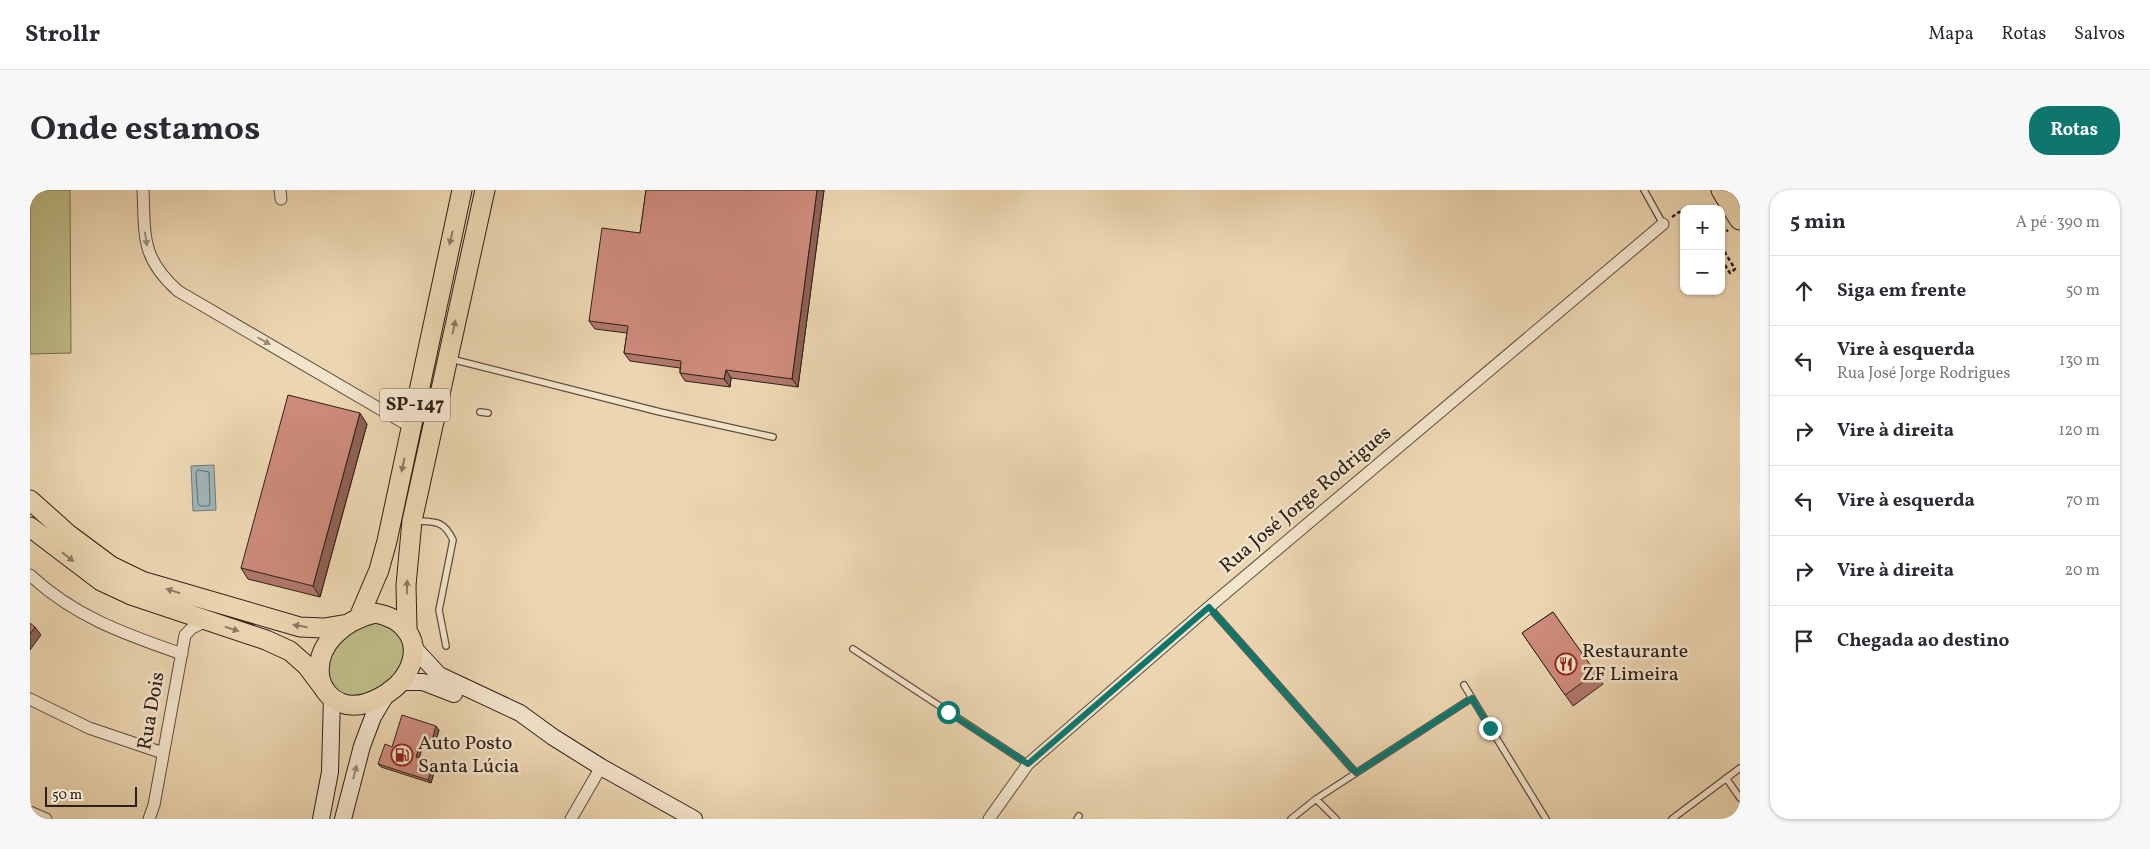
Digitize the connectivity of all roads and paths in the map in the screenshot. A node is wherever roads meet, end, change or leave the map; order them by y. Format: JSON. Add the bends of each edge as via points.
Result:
{"nodes":[{"id":1,"x":143,"y":190,"type":"edge"},
{"id":2,"x":462,"y":190,"type":"edge"},
{"id":3,"x":485,"y":190,"type":"edge"},
{"id":4,"x":1644,"y":190,"type":"edge"},
{"id":5,"x":1722,"y":190,"type":"edge"},
{"id":6,"x":1740,"y":219,"type":"edge"},
{"id":7,"x":1663,"y":224,"type":"joint"},
{"id":8,"x":1725,"y":253,"type":"edge"},
{"id":9,"x":1725,"y":265,"type":"edge"},
{"id":10,"x":447,"y":358,"type":"junction"},
{"id":11,"x":480,"y":412,"type":"dead end"},
{"id":12,"x":488,"y":414,"type":"dead end"},
{"id":13,"x":411,"y":427,"type":"junction"},
{"id":14,"x":773,"y":437,"type":"dead end"},
{"id":15,"x":30,"y":500,"type":"edge"},
{"id":16,"x":412,"y":521,"type":"junction"},
{"id":17,"x":30,"y":527,"type":"edge"},
{"id":18,"x":30,"y":575,"type":"edge"},
{"id":19,"x":1209,"y":607,"type":"junction"},
{"id":20,"x":208,"y":620,"type":"junction"},
{"id":21,"x":353,"y":620,"type":"junction"},
{"id":22,"x":407,"y":629,"type":"junction"},
{"id":23,"x":446,"y":646,"type":"dead end"},
{"id":24,"x":413,"y":647,"type":"junction"},
{"id":25,"x":853,"y":649,"type":"dead end"},
{"id":26,"x":182,"y":654,"type":"junction"},
{"id":27,"x":1464,"y":685,"type":"dead end"},
{"id":28,"x":394,"y":686,"type":"junction"},
{"id":29,"x":327,"y":692,"type":"junction"},
{"id":30,"x":1472,"y":698,"type":"junction"},
{"id":31,"x":30,"y":699,"type":"edge"},
{"id":32,"x":553,"y":737,"type":"junction"},
{"id":33,"x":163,"y":753,"type":"junction"},
{"id":34,"x":1028,"y":764,"type":"junction"},
{"id":35,"x":601,"y":767,"type":"junction"},
{"id":36,"x":1740,"y":768,"type":"edge"},
{"id":37,"x":1356,"y":773,"type":"junction"},
{"id":38,"x":1726,"y":778,"type":"junction"},
{"id":39,"x":1740,"y":798,"type":"edge"},
{"id":40,"x":1316,"y":799,"type":"junction"},
{"id":41,"x":30,"y":812,"type":"edge"},
{"id":42,"x":46,"y":819,"type":"edge"},
{"id":43,"x":149,"y":819,"type":"edge"},
{"id":44,"x":321,"y":819,"type":"edge"},
{"id":45,"x":343,"y":819,"type":"edge"},
{"id":46,"x":571,"y":819,"type":"edge"},
{"id":47,"x":694,"y":819,"type":"edge"},
{"id":48,"x":989,"y":819,"type":"edge"},
{"id":49,"x":1291,"y":819,"type":"edge"},
{"id":50,"x":1336,"y":819,"type":"edge"},
{"id":51,"x":1546,"y":819,"type":"edge"},
{"id":52,"x":1672,"y":819,"type":"edge"}],
"edges":[{"from":1,"to":13,"type":"street","one_way":true,"via":[[145,236],[150,257],[178,291]]},
{"from":2,"to":13,"type":"highway","number":"SP-147","one_way":true},
{"from":10,"to":3,"type":"highway","number":"SP-147","one_way":true},
{"from":4,"to":7,"type":"lane"},
{"from":5,"to":6,"type":"highway"},
{"from":7,"to":19,"type":"street","name":"Rua José Jorge Rodrigues"},
{"from":8,"to":9,"type":"path","via":[[1735,269],[1730,273]]},
{"from":10,"to":14,"type":"lane"},
{"from":10,"to":16,"type":"highway","number":"SP-147"},
{"from":11,"to":12,"type":"lane"},
{"from":13,"to":21,"type":"highway","number":"SP-147","one_way":true,"via":[[381,563]]},
{"from":21,"to":15,"type":"highway","one_way":true,"via":[[324,628],[300,627],[142,581],[111,566]]},
{"from":22,"to":16,"type":"highway","number":"SP-147","one_way":true},
{"from":16,"to":23,"type":"lane","via":[[439,523],[448,529],[453,540],[439,610]]},
{"from":17,"to":20,"type":"highway","one_way":true,"via":[[101,581],[131,595]]},
{"from":18,"to":26,"type":"street","via":[[81,614]]},
{"from":19,"to":34,"type":"street","name":"Rua José Jorge Rodrigues"},
{"from":19,"to":37,"type":"lane"},
{"from":20,"to":26,"type":"street","name":"Rua Dois","via":[[185,635]]},
{"from":20,"to":29,"type":"highway","one_way":true,"via":[[290,651],[307,666]]},
{"from":21,"to":22,"type":"highway","via":[[375,613],[398,621]]},
{"from":21,"to":29,"type":"highway","via":[[331,637],[319,660]]},
{"from":22,"to":24,"type":"highway"},
{"from":24,"to":28,"type":"highway","via":[[408,672]]},
{"from":24,"to":32,"type":"main road","via":[[439,675],[520,714]]},
{"from":25,"to":34,"type":"lane"},
{"from":26,"to":33,"type":"street","name":"Rua Dois"},
{"from":27,"to":30,"type":"lane"},
{"from":28,"to":29,"type":"highway","via":[[363,705],[341,703]]},
{"from":28,"to":32,"type":"main road","via":[[409,681],[436,686]]},
{"from":45,"to":28,"type":"main road","one_way":true,"via":[[373,717]]},
{"from":29,"to":44,"type":"main road","via":[[330,772]]},
{"from":30,"to":37,"type":"lane"},
{"from":30,"to":51,"type":"lane"},
{"from":31,"to":33,"type":"street","via":[[89,728]]},
{"from":32,"to":35,"type":"main road"},
{"from":33,"to":43,"type":"street","name":"Rua Dois"},
{"from":34,"to":48,"type":"street","name":"Rua José Jorge Rodrigues"},
{"from":35,"to":46,"type":"street"},
{"from":35,"to":47,"type":"main road"},
{"from":36,"to":38,"type":"lane"},
{"from":37,"to":40,"type":"lane"},
{"from":38,"to":39,"type":"lane"},
{"from":38,"to":52,"type":"lane"},
{"from":40,"to":49,"type":"lane"},
{"from":40,"to":50,"type":"lane"},
{"from":41,"to":42,"type":"street"}]}
